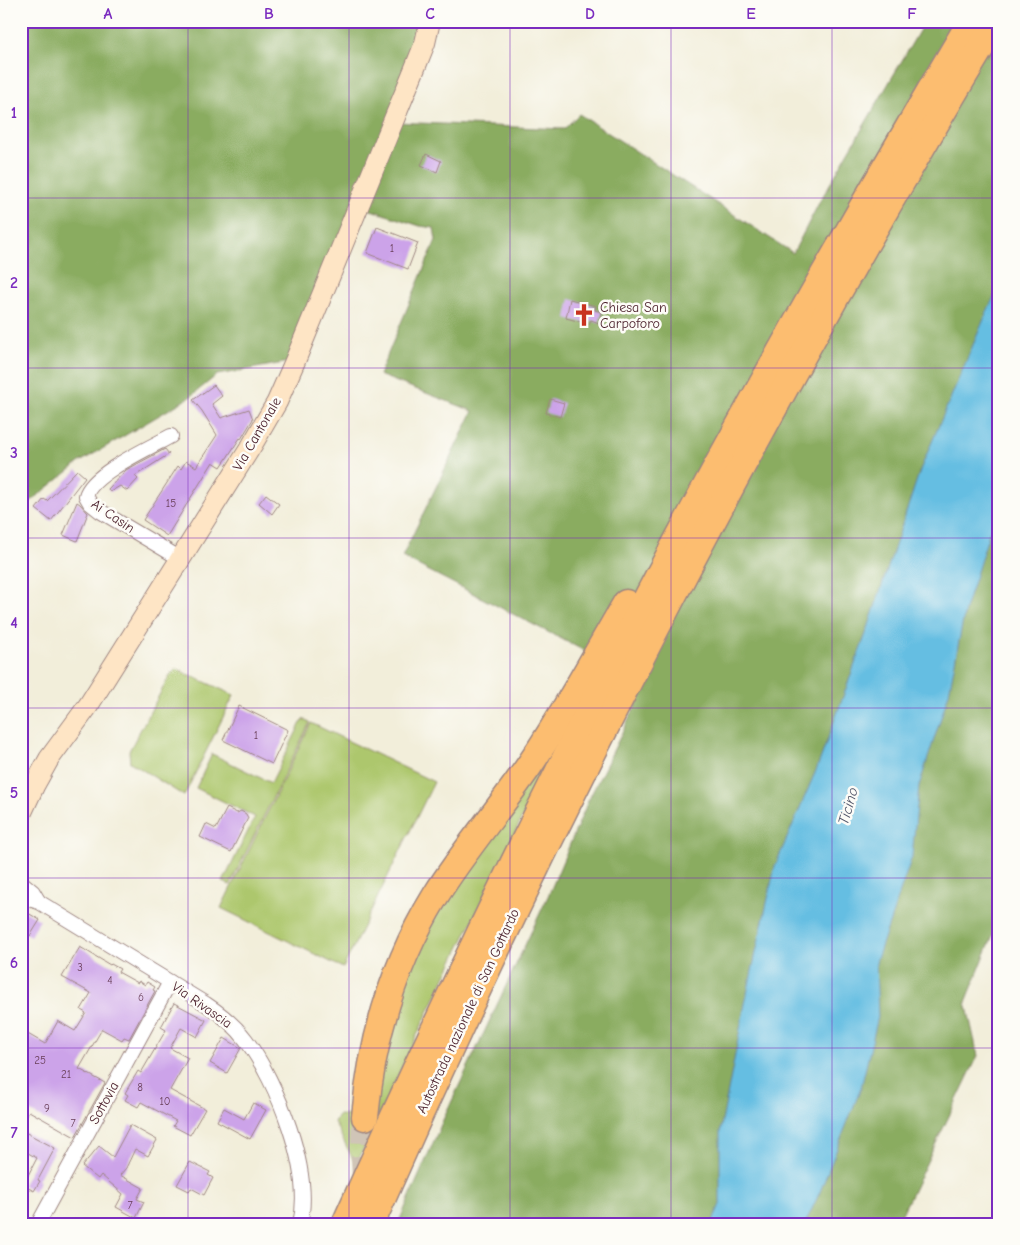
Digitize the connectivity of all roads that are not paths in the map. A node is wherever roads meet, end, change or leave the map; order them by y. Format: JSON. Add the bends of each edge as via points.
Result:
{"nodes":[{"id":1,"x":430,"y":21,"type":"edge"},
{"id":2,"x":971,"y":21,"type":"edge"},
{"id":3,"x":997,"y":21,"type":"edge"},
{"id":4,"x":171,"y":436,"type":"dead end"},
{"id":5,"x":724,"y":454,"type":"junction"},
{"id":6,"x":181,"y":559,"type":"junction"},
{"id":7,"x":21,"y":814,"type":"edge"},
{"id":8,"x":21,"y":882,"type":"edge"},
{"id":9,"x":21,"y":896,"type":"edge"},
{"id":10,"x":39,"y":902,"type":"junction"},
{"id":11,"x":170,"y":982,"type":"junction"},
{"id":12,"x":366,"y":1117,"type":"tunnel mouth"},
{"id":13,"x":38,"y":1224,"type":"edge"},
{"id":14,"x":300,"y":1224,"type":"edge"},
{"id":15,"x":346,"y":1224,"type":"edge"},
{"id":16,"x":371,"y":1224,"type":"edge"}],
"edges":[{"from":1,"to":6,"type":"main road","name":"Via Cantonale","via":[[412,77],[277,402]]},
{"from":2,"to":5,"type":"highway","via":[[899,142]]},
{"from":3,"to":16,"type":"highway","name":"Autostrada nazionale di San Gottardo","via":[[776,405],[679,586],[569,800],[456,1035]]},
{"from":4,"to":6,"type":"street","name":"Ai Casin","via":[[108,471],[91,485],[86,496],[100,511]]},
{"from":5,"to":12,"type":"highway","via":[[704,467],[548,736],[420,922],[382,1015],[370,1072]]},
{"from":5,"to":15,"type":"highway","via":[[531,826]]},
{"from":6,"to":7,"type":"main road","name":"Via Cantonale","via":[[88,706],[49,759]]},
{"from":8,"to":10,"type":"street","name":"Via Rivascia"},
{"from":9,"to":10,"type":"street","name":"Via Rivascia"},
{"from":10,"to":11,"type":"street","name":"Via Rivascia"},
{"from":11,"to":13,"type":"street","name":"Sottovia"},
{"from":11,"to":14,"type":"street","name":"Via Rivascia","via":[[229,1021],[261,1063],[292,1137],[301,1176],[303,1212]]}]}
